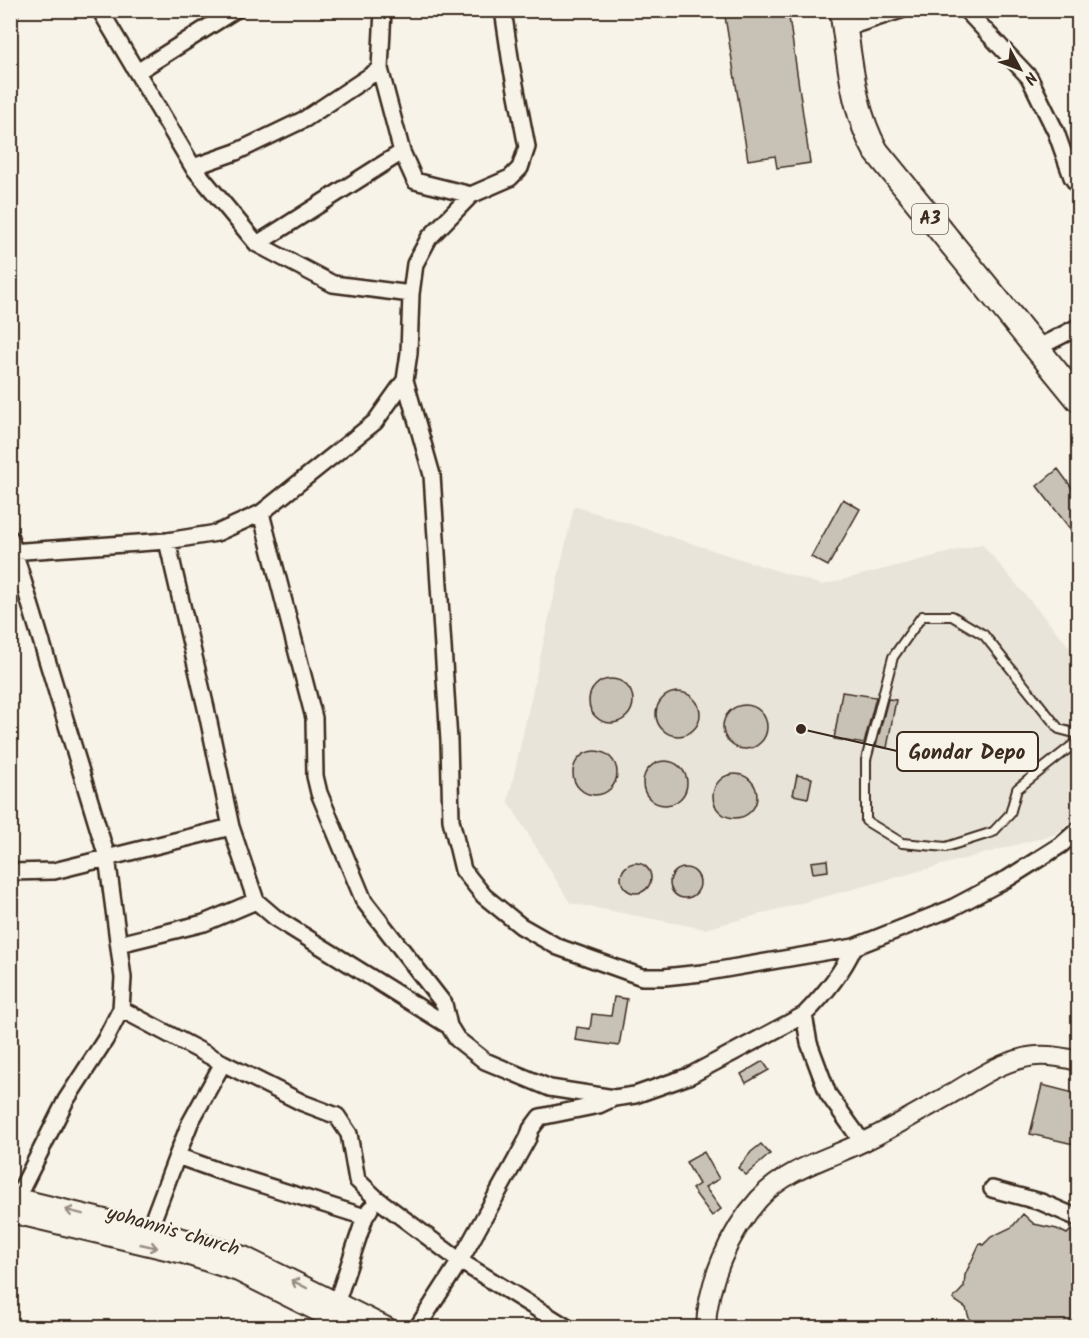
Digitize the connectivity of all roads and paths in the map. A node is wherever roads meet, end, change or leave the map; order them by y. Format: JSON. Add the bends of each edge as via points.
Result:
{"nodes":[{"id":1,"x":100,"y":10,"type":"edge"},
{"id":2,"x":235,"y":10,"type":"edge"},
{"id":3,"x":383,"y":10,"type":"edge"},
{"id":4,"x":503,"y":10,"type":"edge"},
{"id":5,"x":902,"y":10,"type":"edge"},
{"id":6,"x":966,"y":10,"type":"edge"},
{"id":7,"x":843,"y":19,"type":"edge"},
{"id":8,"x":380,"y":69,"type":"junction"},
{"id":9,"x":136,"y":72,"type":"junction"},
{"id":10,"x":402,"y":152,"type":"junction"},
{"id":11,"x":193,"y":167,"type":"junction"},
{"id":12,"x":1078,"y":186,"type":"edge"},
{"id":13,"x":471,"y":195,"type":"junction"},
{"id":14,"x":257,"y":244,"type":"junction"},
{"id":15,"x":411,"y":294,"type":"junction"},
{"id":16,"x":1078,"y":327,"type":"edge"},
{"id":17,"x":1037,"y":348,"type":"junction"},
{"id":18,"x":405,"y":380,"type":"junction"},
{"id":19,"x":1078,"y":399,"type":"edge"},
{"id":20,"x":261,"y":513,"type":"junction"},
{"id":21,"x":167,"y":541,"type":"junction"},
{"id":22,"x":12,"y":547,"type":"edge"},
{"id":23,"x":1078,"y":734,"type":"edge"},
{"id":24,"x":1078,"y":741,"type":"edge"},
{"id":25,"x":231,"y":827,"type":"junction"},
{"id":26,"x":1078,"y":830,"type":"edge"},
{"id":27,"x":107,"y":857,"type":"junction"},
{"id":28,"x":10,"y":872,"type":"edge"},
{"id":29,"x":256,"y":901,"type":"junction"},
{"id":30,"x":119,"y":944,"type":"junction"},
{"id":31,"x":854,"y":947,"type":"junction"},
{"id":32,"x":121,"y":1009,"type":"junction"},
{"id":33,"x":804,"y":1015,"type":"junction"},
{"id":34,"x":449,"y":1026,"type":"junction"},
{"id":35,"x":1078,"y":1061,"type":"edge"},
{"id":36,"x":223,"y":1063,"type":"junction"},
{"id":37,"x":614,"y":1098,"type":"junction"},
{"id":38,"x":863,"y":1143,"type":"junction"},
{"id":39,"x":177,"y":1156,"type":"junction"},
{"id":40,"x":992,"y":1189,"type":"dead end"},
{"id":41,"x":376,"y":1198,"type":"junction"},
{"id":42,"x":12,"y":1205,"type":"edge"},
{"id":43,"x":365,"y":1217,"type":"junction"},
{"id":44,"x":1078,"y":1218,"type":"edge"},
{"id":45,"x":148,"y":1230,"type":"junction"},
{"id":46,"x":460,"y":1261,"type":"junction"},
{"id":47,"x":334,"y":1311,"type":"junction"},
{"id":48,"x":350,"y":1328,"type":"edge"},
{"id":49,"x":389,"y":1328,"type":"edge"},
{"id":50,"x":417,"y":1328,"type":"edge"},
{"id":51,"x":568,"y":1328,"type":"edge"},
{"id":52,"x":706,"y":1328,"type":"edge"}],
"edges":[{"from":1,"to":9,"type":"street"},
{"from":2,"to":9,"type":"street"},
{"from":3,"to":8,"type":"street"},
{"from":4,"to":13,"type":"street","via":[[527,147],[520,168],[510,178]]},
{"from":5,"to":7,"type":"street"},
{"from":6,"to":12,"type":"street","via":[[1029,77]]},
{"from":7,"to":17,"type":"highway","number":"A3","via":[[859,111],[876,151]]},
{"from":8,"to":10,"type":"street"},
{"from":8,"to":11,"type":"street","via":[[305,119],[236,152]]},
{"from":9,"to":11,"type":"street"},
{"from":10,"to":13,"type":"street","via":[[415,181]]},
{"from":10,"to":14,"type":"street"},
{"from":11,"to":14,"type":"street"},
{"from":13,"to":15,"type":"street","via":[[429,238],[415,264]]},
{"from":14,"to":15,"type":"street","via":[[333,284]]},
{"from":15,"to":18,"type":"street"},
{"from":16,"to":17,"type":"street"},
{"from":17,"to":19,"type":"highway","number":"A3"},
{"from":18,"to":20,"type":"street","via":[[375,422]]},
{"from":18,"to":31,"type":"street","via":[[432,475],[451,820],[463,870],[484,896],[520,926],[558,947],[642,976],[702,973]]},
{"from":20,"to":21,"type":"street","via":[[217,533]]},
{"from":20,"to":34,"type":"street","via":[[314,718],[319,793],[364,901],[444,1004]]},
{"from":21,"to":22,"type":"street"},
{"from":21,"to":25,"type":"street"},
{"from":22,"to":27,"type":"street"},
{"from":23,"to":24,"type":"lane","via":[[1059,729],[984,635],[952,616],[922,616],[893,657],[866,760],[866,821],[902,843],[946,847],[993,832],[1010,814],[1017,789]]},
{"from":25,"to":27,"type":"street"},
{"from":25,"to":29,"type":"street"},
{"from":26,"to":31,"type":"street","via":[[1007,879],[951,909]]},
{"from":27,"to":28,"type":"street","via":[[54,871]]},
{"from":27,"to":30,"type":"street"},
{"from":29,"to":30,"type":"street","via":[[204,923]]},
{"from":29,"to":34,"type":"street","via":[[277,919]]},
{"from":30,"to":32,"type":"street"},
{"from":31,"to":33,"type":"street"},
{"from":32,"to":36,"type":"street"},
{"from":32,"to":42,"type":"street","via":[[66,1100]]},
{"from":33,"to":37,"type":"street","via":[[689,1076],[635,1095]]},
{"from":33,"to":38,"type":"street","via":[[809,1043],[828,1094]]},
{"from":34,"to":37,"type":"street","via":[[457,1039],[485,1061],[550,1088]]},
{"from":35,"to":38,"type":"street","via":[[1027,1057],[997,1066]]},
{"from":36,"to":39,"type":"street"},
{"from":36,"to":41,"type":"street","via":[[337,1116],[349,1134],[357,1180]]},
{"from":37,"to":46,"type":"street","via":[[599,1105],[540,1117]]},
{"from":38,"to":52,"type":"street","via":[[789,1175],[761,1197],[744,1217],[713,1287]]},
{"from":39,"to":43,"type":"street"},
{"from":39,"to":45,"type":"street"},
{"from":40,"to":44,"type":"street","via":[[1041,1202]]},
{"from":41,"to":43,"type":"street"},
{"from":41,"to":46,"type":"street"},
{"from":45,"to":42,"type":"street","one_way":true},
{"from":42,"to":47,"type":"street","name":"yohannis church","one_way":true,"via":[[194,1257]]},
{"from":43,"to":47,"type":"street"},
{"from":47,"to":45,"type":"street","one_way":true,"via":[[244,1256]]},
{"from":46,"to":50,"type":"street"},
{"from":46,"to":51,"type":"street"},
{"from":47,"to":48,"type":"street","name":"yohannis church"},
{"from":47,"to":49,"type":"street"}]}
